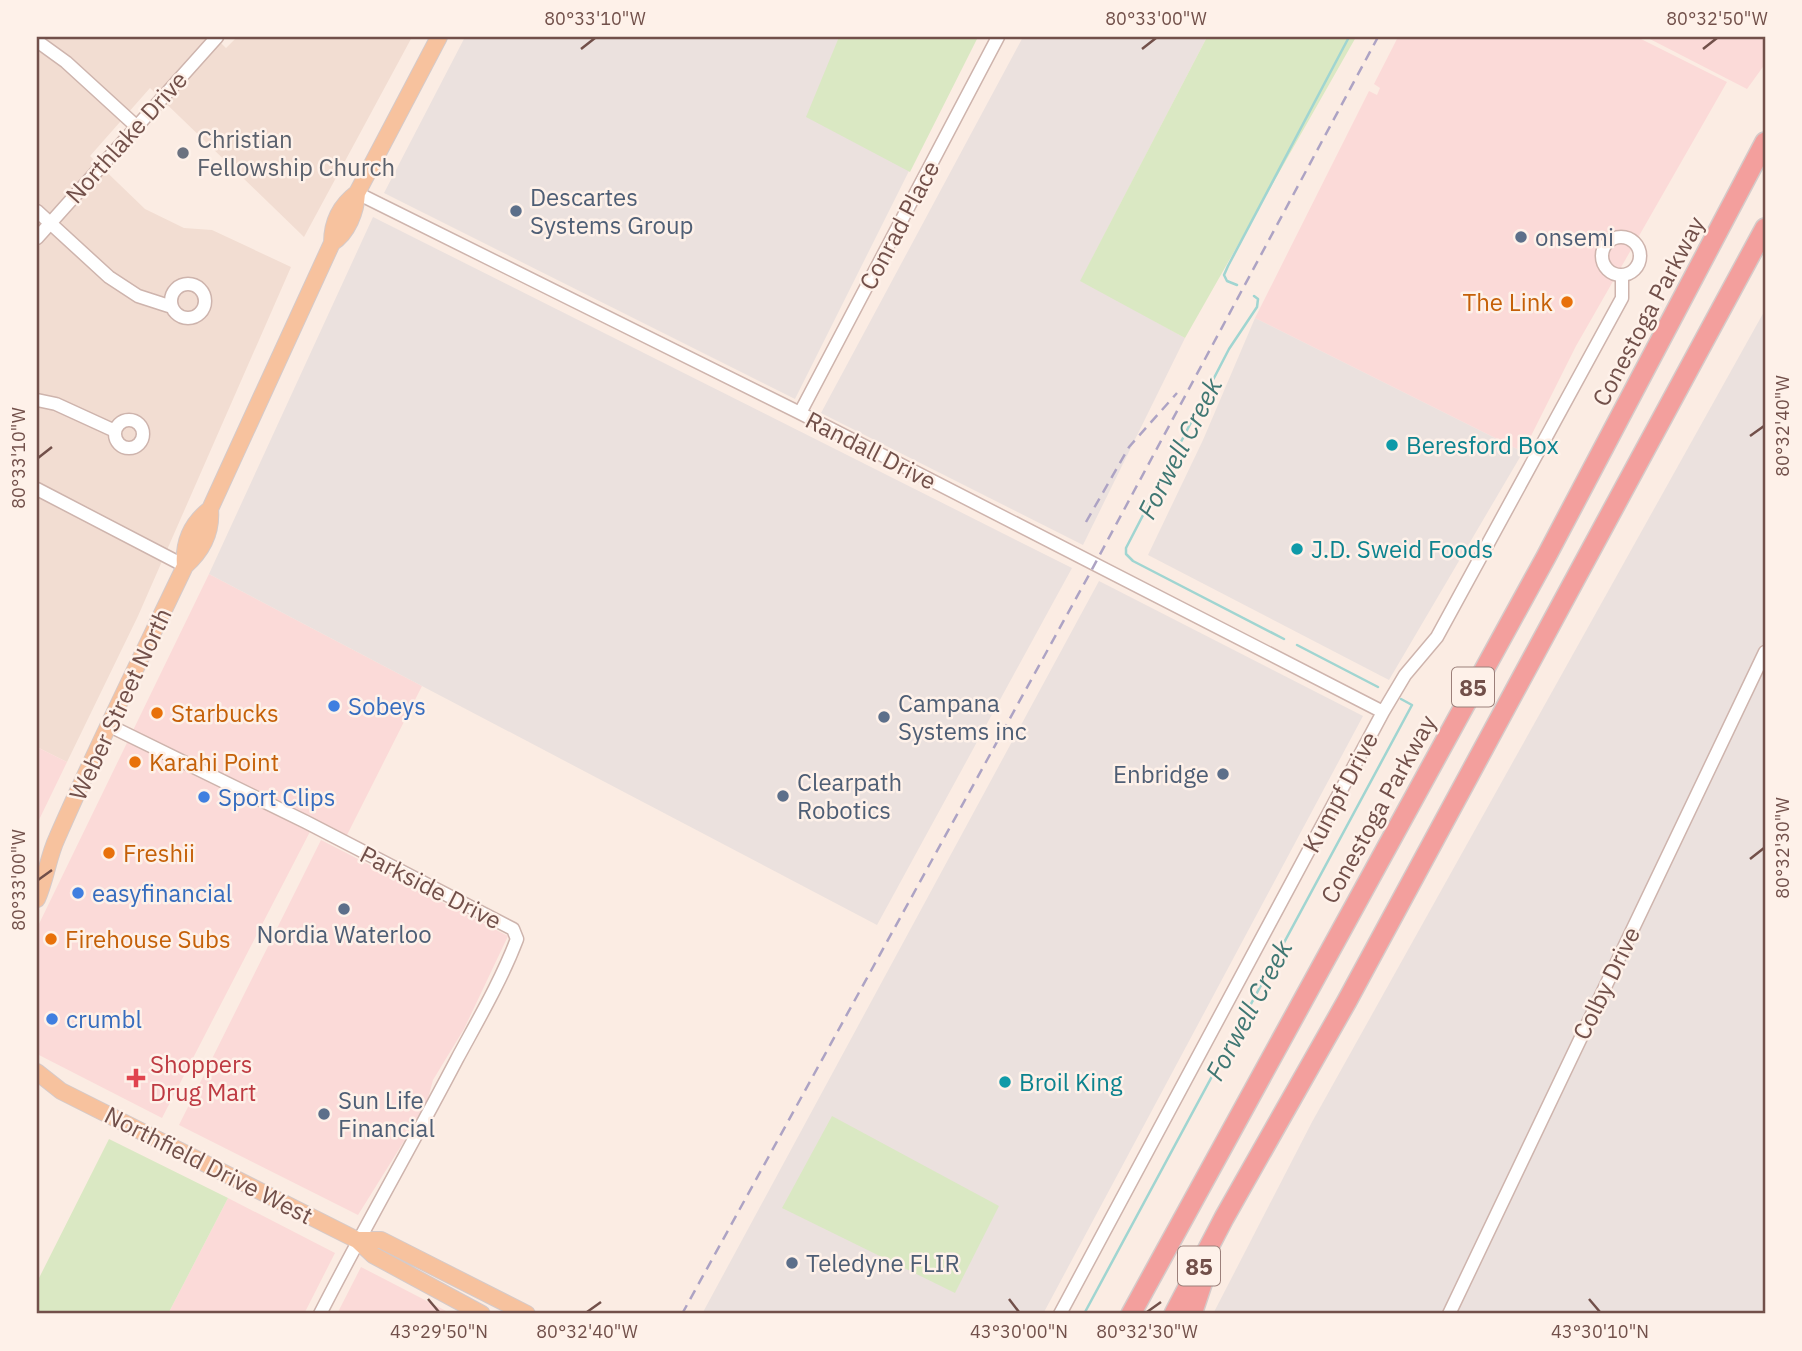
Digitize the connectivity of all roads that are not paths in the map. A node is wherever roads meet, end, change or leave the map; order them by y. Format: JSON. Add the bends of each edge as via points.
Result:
{"nodes":[{"id":1,"x":217,"y":37,"type":"edge"},
{"id":2,"x":439,"y":37,"type":"edge"},
{"id":3,"x":998,"y":37,"type":"edge"},
{"id":4,"x":37,"y":41,"type":"edge"},
{"id":5,"x":136,"y":126,"type":"junction"},
{"id":6,"x":1765,"y":142,"type":"edge"},
{"id":7,"x":357,"y":193,"type":"junction"},
{"id":8,"x":37,"y":211,"type":"edge"},
{"id":9,"x":49,"y":222,"type":"junction"},
{"id":10,"x":1765,"y":228,"type":"edge"},
{"id":11,"x":37,"y":238,"type":"edge"},
{"id":12,"x":1765,"y":251,"type":"edge"},
{"id":13,"x":1622,"y":275,"type":"dead end"},
{"id":14,"x":172,"y":307,"type":"dead end"},
{"id":15,"x":1711,"y":330,"type":"junction"},
{"id":16,"x":37,"y":400,"type":"edge"},
{"id":17,"x":800,"y":413,"type":"junction"},
{"id":18,"x":115,"y":430,"type":"dead end"},
{"id":19,"x":37,"y":489,"type":"edge"},
{"id":20,"x":186,"y":566,"type":"junction"},
{"id":21,"x":1765,"y":652,"type":"edge"},
{"id":22,"x":1383,"y":712,"type":"junction"},
{"id":23,"x":110,"y":726,"type":"junction"},
{"id":24,"x":55,"y":842,"type":"junction"},
{"id":25,"x":37,"y":866,"type":"edge"},
{"id":26,"x":37,"y":898,"type":"edge"},
{"id":27,"x":37,"y":1072,"type":"edge"},
{"id":28,"x":37,"y":1086,"type":"edge"},
{"id":29,"x":61,"y":1091,"type":"junction"},
{"id":30,"x":1224,"y":1218,"type":"junction"},
{"id":31,"x":357,"y":1240,"type":"junction"},
{"id":32,"x":500,"y":1308,"type":"edge"},
{"id":33,"x":320,"y":1314,"type":"edge"},
{"id":34,"x":482,"y":1314,"type":"edge"},
{"id":35,"x":527,"y":1314,"type":"edge"},
{"id":36,"x":1060,"y":1314,"type":"edge"},
{"id":37,"x":1131,"y":1314,"type":"edge"},
{"id":38,"x":1174,"y":1314,"type":"edge"},
{"id":39,"x":1192,"y":1314,"type":"edge"},
{"id":40,"x":1449,"y":1314,"type":"edge"}],
"edges":[{"from":1,"to":5,"type":"street","name":"Northlake Drive"},
{"from":2,"to":7,"type":"main road","name":"Weber Street North"},
{"from":3,"to":17,"type":"street","name":"Conrad Place"},
{"from":4,"to":5,"type":"street"},
{"from":5,"to":9,"type":"street","name":"Northlake Drive"},
{"from":6,"to":37,"type":"highway","name":"Conestoga Parkway","number":"85","via":[[1546,556]]},
{"from":7,"to":17,"type":"street","name":"Randall Drive"},
{"from":7,"to":20,"type":"main road","name":"Weber Street North","via":[[333,225],[332,243],[210,509],[207,537]]},
{"from":8,"to":9,"type":"street"},
{"from":9,"to":11,"type":"street","name":"Northlake Drive"},
{"from":9,"to":14,"type":"street","via":[[109,277],[138,296]]},
{"from":10,"to":15,"type":"highway","number":"85"},
{"from":12,"to":15,"type":"highway"},
{"from":13,"to":22,"type":"street","name":"Kumpf Drive","via":[[1622,298],[1587,363],[1437,637],[1405,675]]},
{"from":15,"to":30,"type":"highway","number":"85","via":[[1347,1001]]},
{"from":16,"to":18,"type":"street"},
{"from":17,"to":22,"type":"street","name":"Randall Drive"},
{"from":19,"to":20,"type":"street"},
{"from":20,"to":23,"type":"main road","name":"Weber Street North"},
{"from":21,"to":40,"type":"street","name":"Colby Drive"},
{"from":22,"to":36,"type":"street","name":"Kumpf Drive"},
{"from":23,"to":24,"type":"main road","name":"Weber Street North"},
{"from":23,"to":31,"type":"street","name":"Parkside Drive","via":[[513,929],[517,939],[491,995]]},
{"from":24,"to":25,"type":"main road","name":"Weber Street North"},
{"from":24,"to":26,"type":"main road","name":"Weber Street North"},
{"from":27,"to":29,"type":"main road","name":"Northfield Drive West"},
{"from":28,"to":29,"type":"main road","name":"Northfield Drive West"},
{"from":29,"to":31,"type":"main road","name":"Northfield Drive West"},
{"from":30,"to":38,"type":"highway","number":"85"},
{"from":30,"to":39,"type":"highway"},
{"from":31,"to":32,"type":"main road","name":"Northfield Drive West","via":[[381,1240]]},
{"from":31,"to":33,"type":"street","name":"Parkside Drive"},
{"from":31,"to":34,"type":"main road","name":"Northfield Drive West","via":[[373,1255]]},
{"from":32,"to":35,"type":"main road","name":"Northfield Drive West"}]}
